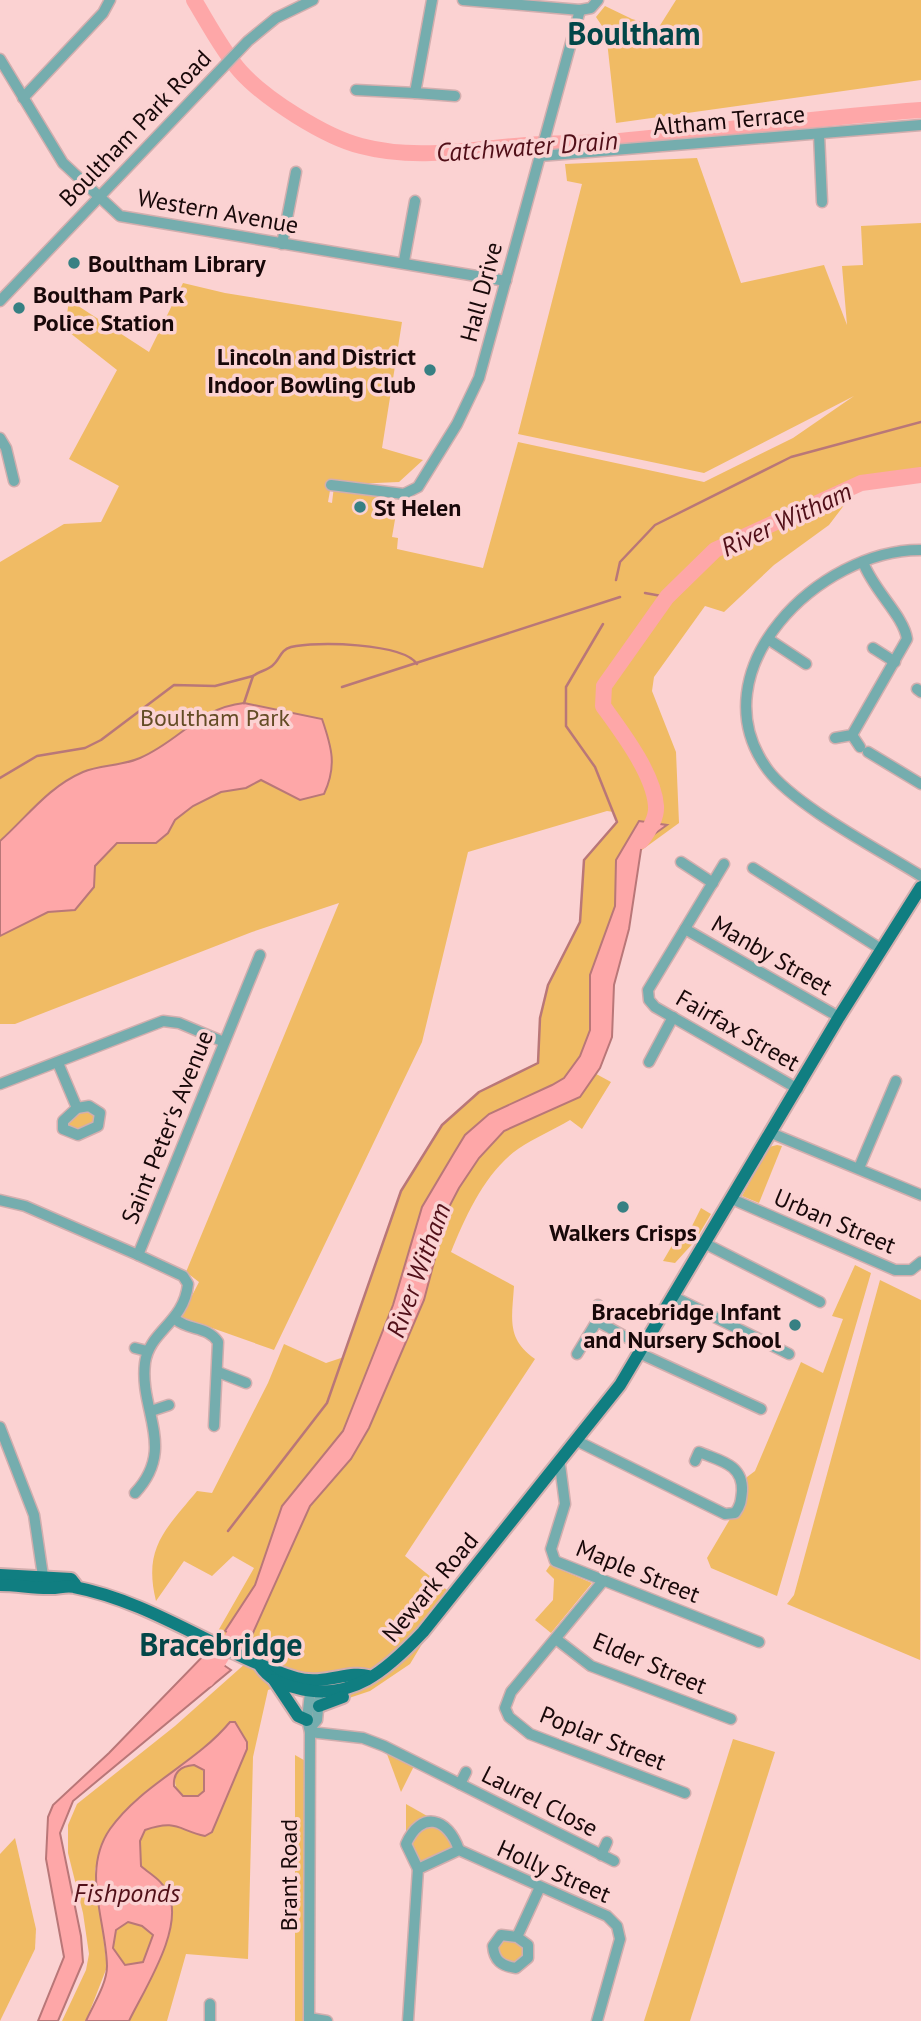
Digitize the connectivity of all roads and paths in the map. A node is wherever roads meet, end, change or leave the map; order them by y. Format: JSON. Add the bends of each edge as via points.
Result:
{"nodes":[{"id":1,"x":110,"y":0,"type":"edge"},
{"id":2,"x":313,"y":0,"type":"edge"},
{"id":3,"x":432,"y":0,"type":"edge"},
{"id":4,"x":463,"y":0,"type":"edge"},
{"id":5,"x":598,"y":0,"type":"edge"},
{"id":6,"x":580,"y":10,"type":"junction"},
{"id":7,"x":0,"y":59,"type":"edge"},
{"id":8,"x":356,"y":90,"type":"dead end"},
{"id":9,"x":415,"y":93,"type":"junction"},
{"id":10,"x":455,"y":96,"type":"dead end"},
{"id":11,"x":23,"y":98,"type":"junction"},
{"id":12,"x":921,"y":125,"type":"edge"},
{"id":13,"x":819,"y":134,"type":"junction"},
{"id":14,"x":542,"y":148,"type":"junction"},
{"id":15,"x":296,"y":172,"type":"dead end"},
{"id":16,"x":98,"y":197,"type":"junction"},
{"id":17,"x":415,"y":201,"type":"dead end"},
{"id":18,"x":822,"y":202,"type":"dead end"},
{"id":19,"x":282,"y":244,"type":"junction"},
{"id":20,"x":404,"y":261,"type":"junction"},
{"id":21,"x":506,"y":281,"type":"junction"},
{"id":22,"x":0,"y":301,"type":"edge"},
{"id":23,"x":0,"y":438,"type":"edge"},
{"id":24,"x":14,"y":481,"type":"dead end"},
{"id":25,"x":331,"y":485,"type":"dead end"},
{"id":26,"x":921,"y":550,"type":"edge"},
{"id":27,"x":863,"y":562,"type":"junction"},
{"id":28,"x":768,"y":639,"type":"junction"},
{"id":29,"x":873,"y":648,"type":"dead end"},
{"id":30,"x":895,"y":662,"type":"junction"},
{"id":31,"x":806,"y":664,"type":"dead end"},
{"id":32,"x":852,"y":735,"type":"junction"},
{"id":33,"x":835,"y":738,"type":"dead end"},
{"id":34,"x":921,"y":785,"type":"edge"},
{"id":35,"x":681,"y":862,"type":"dead end"},
{"id":36,"x":724,"y":864,"type":"dead end"},
{"id":37,"x":753,"y":868,"type":"dead end"},
{"id":38,"x":921,"y":876,"type":"edge"},
{"id":39,"x":713,"y":883,"type":"junction"},
{"id":40,"x":921,"y":887,"type":"edge"},
{"id":41,"x":685,"y":929,"type":"junction"},
{"id":42,"x":881,"y":949,"type":"junction"},
{"id":43,"x":260,"y":955,"type":"dead end"},
{"id":44,"x":673,"y":1017,"type":"junction"},
{"id":45,"x":839,"y":1017,"type":"junction"},
{"id":46,"x":224,"y":1042,"type":"junction"},
{"id":47,"x":649,"y":1062,"type":"dead end"},
{"id":48,"x":58,"y":1063,"type":"junction"},
{"id":49,"x":896,"y":1082,"type":"dead end"},
{"id":50,"x":0,"y":1084,"type":"edge"},
{"id":51,"x":798,"y":1089,"type":"junction"},
{"id":52,"x":77,"y":1108,"type":"dead end"},
{"id":53,"x":771,"y":1133,"type":"junction"},
{"id":54,"x":859,"y":1168,"type":"junction"},
{"id":55,"x":921,"y":1195,"type":"edge"},
{"id":56,"x":732,"y":1199,"type":"junction"},
{"id":57,"x":0,"y":1200,"type":"edge"},
{"id":58,"x":706,"y":1244,"type":"junction"},
{"id":59,"x":138,"y":1255,"type":"junction"},
{"id":60,"x":921,"y":1262,"type":"edge"},
{"id":61,"x":673,"y":1296,"type":"junction"},
{"id":62,"x":820,"y":1302,"type":"dead end"},
{"id":63,"x":598,"y":1305,"type":"dead end"},
{"id":64,"x":175,"y":1319,"type":"junction"},
{"id":65,"x":597,"y":1321,"type":"junction"},
{"id":66,"x":135,"y":1348,"type":"dead end"},
{"id":67,"x":641,"y":1350,"type":"junction"},
{"id":68,"x":147,"y":1351,"type":"junction"},
{"id":69,"x":577,"y":1354,"type":"dead end"},
{"id":70,"x":789,"y":1354,"type":"dead end"},
{"id":71,"x":218,"y":1372,"type":"junction"},
{"id":72,"x":246,"y":1383,"type":"dead end"},
{"id":73,"x":169,"y":1405,"type":"dead end"},
{"id":74,"x":761,"y":1409,"type":"dead end"},
{"id":75,"x":151,"y":1410,"type":"junction"},
{"id":76,"x":215,"y":1426,"type":"dead end"},
{"id":77,"x":0,"y":1427,"type":"edge"},
{"id":78,"x":577,"y":1441,"type":"junction"},
{"id":79,"x":695,"y":1461,"type":"dead end"},
{"id":80,"x":559,"y":1465,"type":"junction"},
{"id":81,"x":142,"y":1490,"type":"dead end"},
{"id":82,"x":0,"y":1575,"type":"edge"},
{"id":83,"x":603,"y":1581,"type":"junction"},
{"id":84,"x":38,"y":1582,"type":"junction"},
{"id":85,"x":0,"y":1585,"type":"edge"},
{"id":86,"x":556,"y":1639,"type":"junction"},
{"id":87,"x":759,"y":1642,"type":"dead end"},
{"id":88,"x":261,"y":1667,"type":"junction"},
{"id":89,"x":368,"y":1676,"type":"junction"},
{"id":90,"x":273,"y":1679,"type":"junction"},
{"id":91,"x":316,"y":1687,"type":"junction"},
{"id":92,"x":349,"y":1690,"type":"junction"},
{"id":93,"x":319,"y":1706,"type":"junction"},
{"id":94,"x":731,"y":1719,"type":"dead end"},
{"id":95,"x":309,"y":1727,"type":"junction"},
{"id":96,"x":466,"y":1772,"type":"dead end"},
{"id":97,"x":460,"y":1784,"type":"junction"},
{"id":98,"x":685,"y":1793,"type":"dead end"},
{"id":99,"x":607,"y":1842,"type":"dead end"},
{"id":100,"x":459,"y":1850,"type":"junction"},
{"id":101,"x":601,"y":1854,"type":"junction"},
{"id":102,"x":614,"y":1861,"type":"dead end"},
{"id":103,"x":418,"y":1869,"type":"junction"},
{"id":104,"x":540,"y":1887,"type":"junction"},
{"id":105,"x":517,"y":1937,"type":"dead end"},
{"id":106,"x":209,"y":2004,"type":"dead end"},
{"id":107,"x":309,"y":2020,"type":"edge"},
{"id":108,"x":210,"y":2021,"type":"edge"},
{"id":109,"x":327,"y":2021,"type":"edge"},
{"id":110,"x":408,"y":2021,"type":"edge"},
{"id":111,"x":597,"y":2021,"type":"edge"}],
"edges":[{"from":1,"to":11,"type":"street"},
{"from":2,"to":16,"type":"street","name":"Boultham Park Road","via":[[276,18],[236,53]]},
{"from":3,"to":9,"type":"street"},
{"from":4,"to":6,"type":"street"},
{"from":5,"to":6,"type":"street","via":[[591,8]]},
{"from":6,"to":14,"type":"street","name":"Hall Drive"},
{"from":7,"to":11,"type":"street","name":"Western Avenue"},
{"from":8,"to":9,"type":"street"},
{"from":9,"to":10,"type":"street"},
{"from":11,"to":16,"type":"street","name":"Western Avenue","via":[[63,163]]},
{"from":12,"to":13,"type":"street","name":"Altham Terrace"},
{"from":13,"to":14,"type":"street","name":"Altham Terrace"},
{"from":13,"to":18,"type":"street"},
{"from":14,"to":21,"type":"street","name":"Hall Drive"},
{"from":15,"to":19,"type":"street"},
{"from":16,"to":19,"type":"street","name":"Western Avenue","via":[[120,216]]},
{"from":16,"to":22,"type":"street","name":"Boultham Park Road"},
{"from":17,"to":20,"type":"street"},
{"from":19,"to":20,"type":"street","name":"Western Avenue"},
{"from":20,"to":21,"type":"street","name":"Western Avenue"},
{"from":21,"to":25,"type":"street","name":"Hall Drive","via":[[470,400],[418,487],[404,494]]},
{"from":23,"to":24,"type":"street"},
{"from":26,"to":27,"type":"street","via":[[890,552]]},
{"from":27,"to":28,"type":"street","via":[[804,595]]},
{"from":27,"to":30,"type":"street","via":[[878,594],[906,629],[907,639]]},
{"from":28,"to":31,"type":"street"},
{"from":28,"to":38,"type":"street","via":[[753,662],[747,696],[749,730],[768,771],[789,793]]},
{"from":29,"to":30,"type":"street"},
{"from":30,"to":32,"type":"street"},
{"from":32,"to":33,"type":"street"},
{"from":32,"to":34,"type":"street","via":[[864,749]]},
{"from":35,"to":39,"type":"street"},
{"from":36,"to":39,"type":"street","name":"Fairfax Street"},
{"from":37,"to":42,"type":"street"},
{"from":39,"to":41,"type":"street","name":"Fairfax Street"},
{"from":40,"to":42,"type":"main road","name":"Newark Road"},
{"from":41,"to":44,"type":"street","name":"Fairfax Street","via":[[648,990],[655,1007]]},
{"from":41,"to":45,"type":"street","name":"Manby Street"},
{"from":42,"to":45,"type":"main road","name":"Newark Road"},
{"from":43,"to":46,"type":"street","name":"Saint Peter's Avenue"},
{"from":44,"to":47,"type":"street"},
{"from":44,"to":51,"type":"street","name":"Fairfax Street"},
{"from":45,"to":51,"type":"main road","name":"Newark Road"},
{"from":46,"to":48,"type":"street","via":[[163,1021]]},
{"from":46,"to":59,"type":"street","name":"Saint Peter's Avenue"},
{"from":48,"to":50,"type":"street"},
{"from":48,"to":52,"type":"street"},
{"from":49,"to":54,"type":"street"},
{"from":51,"to":53,"type":"main road","name":"Newark Road"},
{"from":53,"to":54,"type":"street"},
{"from":53,"to":56,"type":"main road","name":"Newark Road"},
{"from":54,"to":55,"type":"street"},
{"from":56,"to":58,"type":"main road","name":"Newark Road"},
{"from":56,"to":60,"type":"street","name":"Urban Street","via":[[895,1270],[911,1270]]},
{"from":57,"to":59,"type":"street","name":"Saint Peter's Avenue","via":[[25,1206]]},
{"from":58,"to":61,"type":"main road","name":"Newark Road"},
{"from":58,"to":62,"type":"street"},
{"from":59,"to":64,"type":"street","via":[[187,1279]]},
{"from":61,"to":67,"type":"main road","name":"Newark Road"},
{"from":61,"to":70,"type":"street"},
{"from":63,"to":65,"type":"street","via":[[601,1314]]},
{"from":64,"to":68,"type":"street"},
{"from":64,"to":71,"type":"street","via":[[214,1336],[220,1349]]},
{"from":65,"to":67,"type":"street"},
{"from":65,"to":69,"type":"street"},
{"from":66,"to":68,"type":"street"},
{"from":67,"to":74,"type":"street"},
{"from":67,"to":78,"type":"main road","name":"Newark Road"},
{"from":68,"to":75,"type":"street","via":[[144,1379]]},
{"from":71,"to":72,"type":"street"},
{"from":71,"to":76,"type":"street"},
{"from":73,"to":75,"type":"street"},
{"from":75,"to":81,"type":"street","via":[[156,1438]]},
{"from":77,"to":84,"type":"street","via":[[39,1534]]},
{"from":78,"to":79,"type":"street","via":[[725,1514],[735,1513],[741,1504],[743,1477],[737,1469],[699,1452]]},
{"from":78,"to":80,"type":"main road","name":"Newark Road"},
{"from":80,"to":83,"type":"street","name":"Maple Street","via":[[565,1504],[551,1556]]},
{"from":80,"to":89,"type":"main road","name":"Newark Road","via":[[423,1632],[395,1662]]},
{"from":82,"to":84,"type":"main road","name":"Newark Road"},
{"from":83,"to":86,"type":"street"},
{"from":83,"to":87,"type":"street","name":"Maple Street"},
{"from":84,"to":85,"type":"main road","name":"Newark Road"},
{"from":84,"to":88,"type":"main road","name":"Newark Road","via":[[77,1587],[152,1613]]},
{"from":86,"to":94,"type":"street","name":"Elder Street","via":[[591,1665]]},
{"from":86,"to":98,"type":"street","name":"Poplar Street","via":[[506,1699],[509,1717],[530,1734]]},
{"from":88,"to":90,"type":"main road","name":"Newark Road"},
{"from":88,"to":91,"type":"main road","name":"Newark Road"},
{"from":89,"to":91,"type":"main road","name":"Newark Road","via":[[360,1674]]},
{"from":89,"to":92,"type":"main road","name":"Newark Road","via":[[365,1683]]},
{"from":90,"to":91,"type":"main road","name":"Newark Road"},
{"from":90,"to":95,"type":"main road"},
{"from":91,"to":92,"type":"main road","name":"Newark Road"},
{"from":91,"to":93,"type":"street"},
{"from":91,"to":95,"type":"street","name":"Brant Road"},
{"from":92,"to":93,"type":"main road","via":[[346,1696]]},
{"from":93,"to":95,"type":"street","via":[[317,1720]]},
{"from":95,"to":97,"type":"street","name":"Laurel Close","via":[[363,1738]]},
{"from":95,"to":107,"type":"street","name":"Brant Road"},
{"from":96,"to":97,"type":"street","name":"Laurel Close"},
{"from":97,"to":101,"type":"street","name":"Laurel Close"},
{"from":99,"to":101,"type":"street","name":"Laurel Close"},
{"from":100,"to":103,"type":"street","name":"Holly Street"},
{"from":100,"to":103,"type":"street","name":"Holly Street","via":[[447,1828],[436,1821],[424,1822],[412,1830],[406,1844]]},
{"from":100,"to":104,"type":"street","name":"Holly Street"},
{"from":101,"to":102,"type":"street","name":"Laurel Close"},
{"from":103,"to":110,"type":"street","name":"Holly Street"},
{"from":104,"to":105,"type":"street"},
{"from":104,"to":111,"type":"street","name":"Holly Street","via":[[607,1916],[617,1926],[620,1939]]},
{"from":106,"to":108,"type":"street"},
{"from":107,"to":109,"type":"street"}]}
